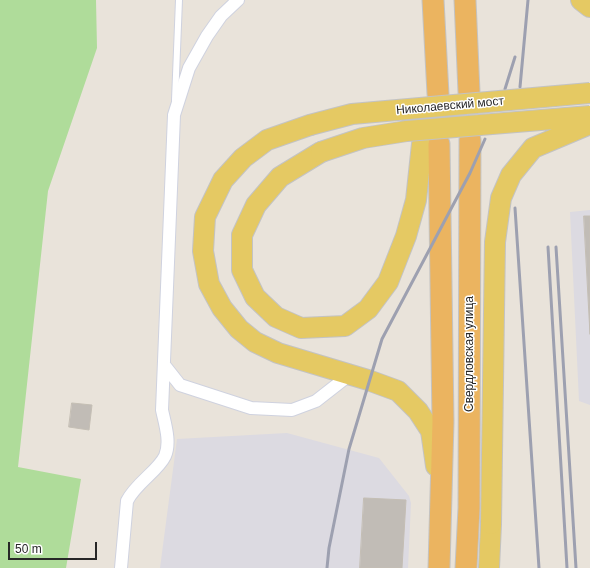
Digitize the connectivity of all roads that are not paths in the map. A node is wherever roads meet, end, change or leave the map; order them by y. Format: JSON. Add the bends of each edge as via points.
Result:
{"nodes":[{"id":1,"x":178,"y":0,"type":"edge"},
{"id":2,"x":238,"y":0,"type":"edge"},
{"id":3,"x":432,"y":0,"type":"edge"},
{"id":4,"x":464,"y":0,"type":"edge"},
{"id":5,"x":581,"y":0,"type":"edge"},
{"id":6,"x":590,"y":7,"type":"edge"},
{"id":7,"x":469,"y":92,"type":"dead end"},
{"id":8,"x":590,"y":93,"type":"edge"},
{"id":9,"x":434,"y":95,"type":"dead end"},
{"id":10,"x":174,"y":115,"type":"junction"},
{"id":11,"x":590,"y":116,"type":"edge"},
{"id":12,"x":590,"y":124,"type":"edge"},
{"id":13,"x":470,"y":140,"type":"dead end"},
{"id":14,"x":431,"y":144,"type":"joint"},
{"id":15,"x":165,"y":366,"type":"junction"},
{"id":16,"x":348,"y":376,"type":"junction"},
{"id":17,"x":442,"y":499,"type":"junction"},
{"id":18,"x":122,"y":568,"type":"edge"},
{"id":19,"x":439,"y":568,"type":"edge"},
{"id":20,"x":466,"y":568,"type":"edge"},
{"id":21,"x":489,"y":568,"type":"edge"}],
"edges":[{"from":1,"to":10,"type":"lane"},
{"from":2,"to":10,"type":"street","via":[[221,16],[189,68]]},
{"from":3,"to":9,"type":"highway"},
{"from":4,"to":7,"type":"highway"},
{"from":5,"to":6,"type":"main road"},
{"from":8,"to":16,"type":"main road","name":"Николаевский мост","bridge":true,"via":[[352,114],[310,124],[267,140],[243,158],[223,180],[205,217],[203,251],[209,284],[222,308],[239,329],[255,342],[278,353]]},
{"from":10,"to":15,"type":"street"},
{"from":11,"to":14,"type":"main road","name":"Николаевский мост","bridge":true,"via":[[407,131],[363,138],[321,152],[280,177],[256,205],[242,235],[242,270],[255,297],[276,317],[301,328],[344,326],[368,309],[388,282],[406,236]]},
{"from":12,"to":21,"type":"main road","bridge":true,"via":[[533,148],[511,175],[501,198],[496,242]]},
{"from":13,"to":20,"type":"highway","name":"Свердловская улица","via":[[469,500]]},
{"from":14,"to":17,"type":"highway","via":[[443,422]]},
{"from":15,"to":16,"type":"street","via":[[180,385],[251,408],[292,410],[316,402]]},
{"from":15,"to":18,"type":"street","via":[[162,410],[168,435],[165,456],[132,491],[127,501]]},
{"from":16,"to":17,"type":"main road","name":"Николаевский мост","via":[[368,380],[398,392],[418,411],[431,431]]},
{"from":17,"to":19,"type":"highway"}]}
